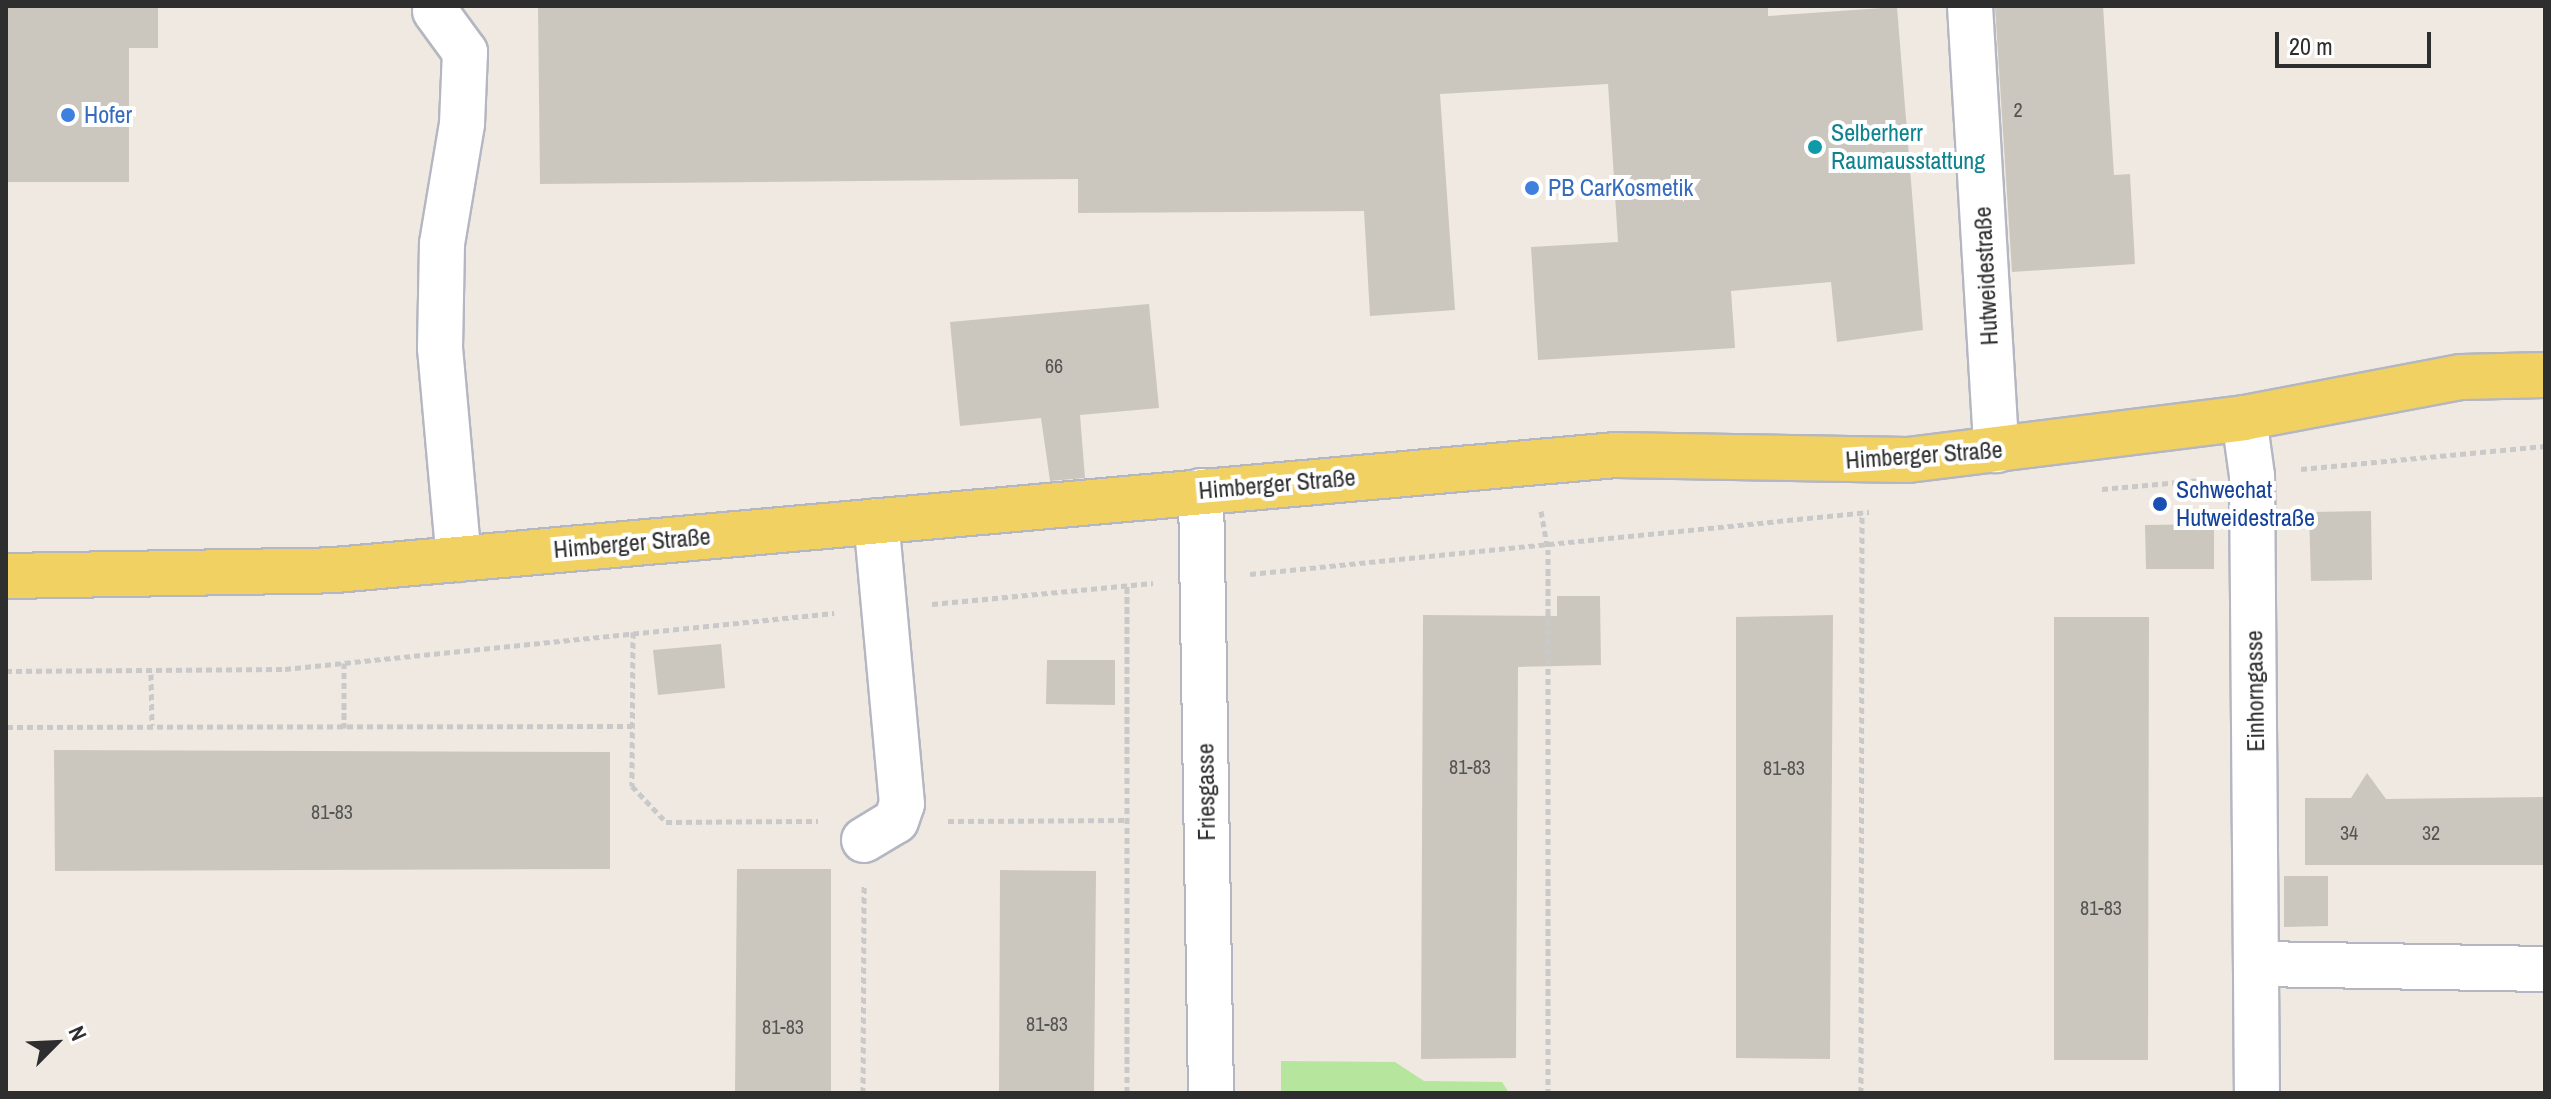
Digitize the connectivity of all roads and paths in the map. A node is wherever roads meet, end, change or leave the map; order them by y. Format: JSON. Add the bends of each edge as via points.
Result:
{"nodes":[{"id":1,"x":1970,"y":6,"type":"edge"},
{"id":2,"x":435,"y":11,"type":"dead end"},
{"id":3,"x":2545,"y":375,"type":"edge"},
{"id":4,"x":2244,"y":418,"type":"junction"},
{"id":5,"x":1996,"y":450,"type":"junction"},
{"id":6,"x":1532,"y":461,"type":"junction"},
{"id":7,"x":1201,"y":491,"type":"junction"},
{"id":8,"x":1862,"y":513,"type":"dead end"},
{"id":9,"x":876,"y":521,"type":"junction"},
{"id":10,"x":459,"y":559,"type":"junction"},
{"id":11,"x":6,"y":576,"type":"edge"},
{"id":12,"x":1127,"y":585,"type":"dead end"},
{"id":13,"x":633,"y":632,"type":"dead end"},
{"id":14,"x":344,"y":663,"type":"dead end"},
{"id":15,"x":151,"y":674,"type":"dead end"},
{"id":16,"x":152,"y":725,"type":"junction"},
{"id":17,"x":632,"y":726,"type":"junction"},
{"id":18,"x":7,"y":727,"type":"edge"},
{"id":19,"x":344,"y":728,"type":"junction"},
{"id":20,"x":1126,"y":820,"type":"junction"},
{"id":21,"x":880,"y":830,"type":"junction"},
{"id":22,"x":2259,"y":964,"type":"junction"},
{"id":23,"x":2545,"y":969,"type":"edge"},
{"id":24,"x":863,"y":1093,"type":"edge"},
{"id":25,"x":1127,"y":1093,"type":"edge"},
{"id":26,"x":1211,"y":1093,"type":"edge"},
{"id":27,"x":1548,"y":1093,"type":"edge"},
{"id":28,"x":1861,"y":1093,"type":"edge"},
{"id":29,"x":2257,"y":1093,"type":"edge"}],
"edges":[{"from":1,"to":5,"type":"street","name":"Hutweidestraße"},
{"from":2,"to":10,"type":"street","via":[[465,52],[462,124],[442,244],[440,348]]},
{"from":3,"to":4,"type":"main road","name":"Himberger Straße","via":[[2461,377]]},
{"from":4,"to":5,"type":"main road","name":"Himberger Straße"},
{"from":4,"to":22,"type":"street","name":"Einhorngasse","via":[[2252,476]]},
{"from":5,"to":6,"type":"main road","name":"Himberger Straße","via":[[1861,463],[1616,455]]},
{"from":6,"to":7,"type":"main road","name":"Himberger Straße"},
{"from":6,"to":27,"type":"path","via":[[1548,549]]},
{"from":7,"to":9,"type":"main road","name":"Himberger Straße"},
{"from":7,"to":26,"type":"street","name":"Friesgasse"},
{"from":8,"to":28,"type":"path"},
{"from":9,"to":10,"type":"main road","name":"Himberger Straße"},
{"from":9,"to":21,"type":"street","via":[[902,804]]},
{"from":10,"to":11,"type":"main road","name":"Himberger Straße","via":[[335,570]]},
{"from":12,"to":20,"type":"path"},
{"from":13,"to":17,"type":"path"},
{"from":14,"to":19,"type":"path"},
{"from":15,"to":16,"type":"path"},
{"from":16,"to":18,"type":"path"},
{"from":16,"to":19,"type":"path"},
{"from":17,"to":19,"type":"path"},
{"from":17,"to":21,"type":"path","via":[[632,786],[666,822],[864,821]]},
{"from":20,"to":21,"type":"path"},
{"from":20,"to":25,"type":"path"},
{"from":21,"to":24,"type":"path"},
{"from":22,"to":23,"type":"street"},
{"from":22,"to":29,"type":"street","name":"Einhorngasse"}]}
